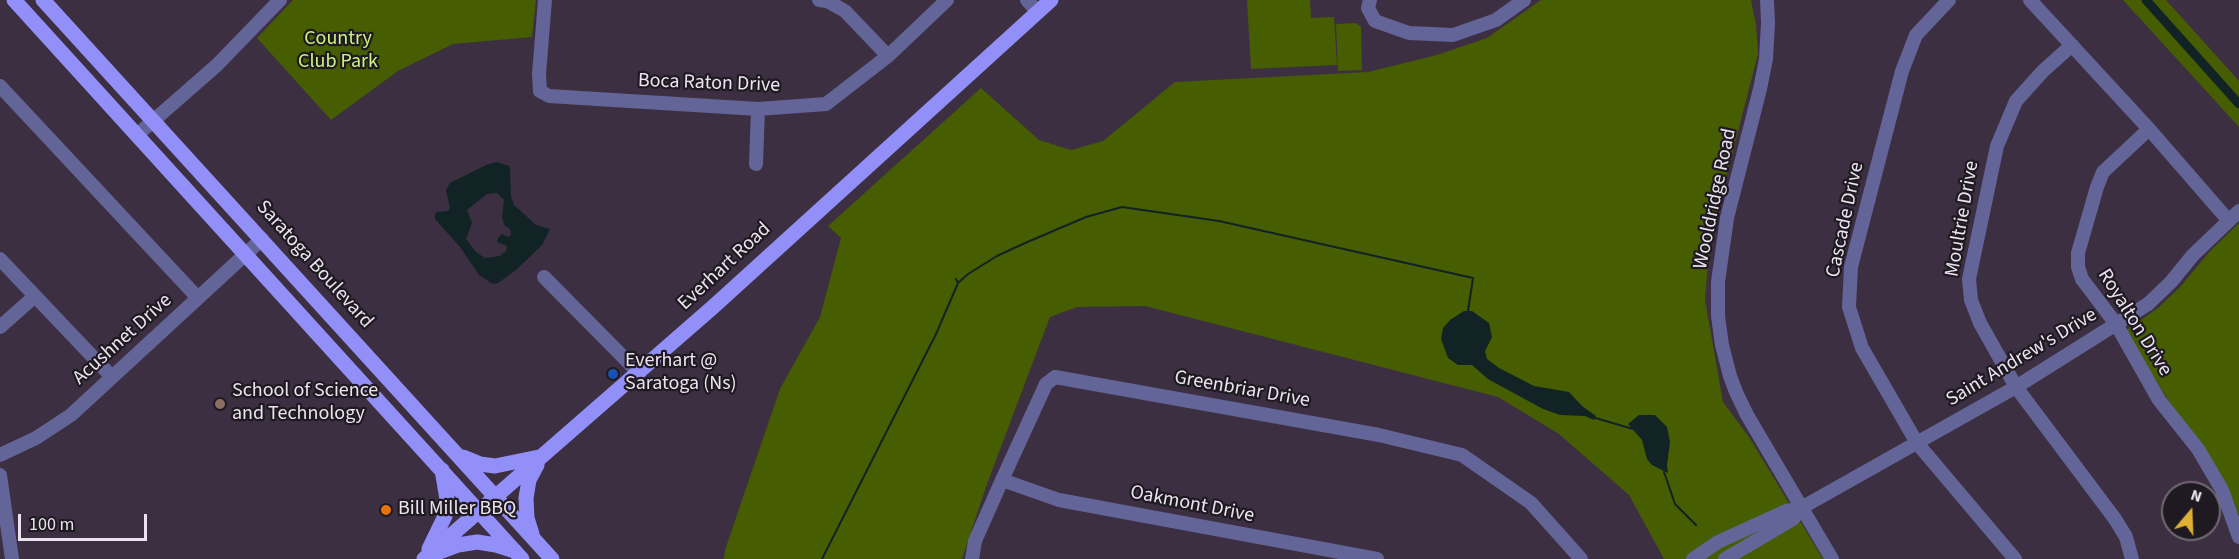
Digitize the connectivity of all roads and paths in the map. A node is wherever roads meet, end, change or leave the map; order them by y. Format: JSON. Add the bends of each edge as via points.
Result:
{"nodes":[{"id":1,"x":14,"y":0,"type":"edge"},
{"id":2,"x":44,"y":0,"type":"edge"},
{"id":3,"x":280,"y":0,"type":"edge"},
{"id":4,"x":545,"y":0,"type":"edge"},
{"id":5,"x":819,"y":0,"type":"edge"},
{"id":6,"x":947,"y":0,"type":"edge"},
{"id":7,"x":1051,"y":0,"type":"edge"},
{"id":8,"x":1524,"y":0,"type":"edge"},
{"id":9,"x":1767,"y":0,"type":"edge"},
{"id":10,"x":1949,"y":0,"type":"edge"},
{"id":11,"x":2030,"y":0,"type":"edge"},
{"id":12,"x":1369,"y":4,"type":"edge"},
{"id":13,"x":1032,"y":6,"type":"edge"},
{"id":14,"x":2072,"y":45,"type":"junction"},
{"id":15,"x":888,"y":56,"type":"junction"},
{"id":16,"x":0,"y":86,"type":"edge"},
{"id":17,"x":758,"y":109,"type":"junction"},
{"id":18,"x":154,"y":121,"type":"junction"},
{"id":19,"x":2149,"y":129,"type":"junction"},
{"id":20,"x":137,"y":135,"type":"junction"},
{"id":21,"x":756,"y":164,"type":"dead end"},
{"id":22,"x":2234,"y":216,"type":"edge"},
{"id":23,"x":262,"y":239,"type":"junction"},
{"id":24,"x":245,"y":254,"type":"junction"},
{"id":25,"x":0,"y":259,"type":"edge"},
{"id":26,"x":544,"y":277,"type":"dead end"},
{"id":27,"x":35,"y":296,"type":"junction"},
{"id":28,"x":198,"y":298,"type":"junction"},
{"id":29,"x":2116,"y":324,"type":"junction"},
{"id":30,"x":0,"y":327,"type":"edge"},
{"id":31,"x":639,"y":373,"type":"junction"},
{"id":32,"x":111,"y":376,"type":"junction"},
{"id":33,"x":2016,"y":387,"type":"junction"},
{"id":34,"x":1917,"y":443,"type":"junction"},
{"id":35,"x":458,"y":454,"type":"junction"},
{"id":36,"x":0,"y":455,"type":"edge"},
{"id":37,"x":542,"y":457,"type":"junction"},
{"id":38,"x":442,"y":470,"type":"junction"},
{"id":39,"x":0,"y":475,"type":"edge"},
{"id":40,"x":1002,"y":480,"type":"junction"},
{"id":41,"x":496,"y":496,"type":"junction"},
{"id":42,"x":1801,"y":508,"type":"junction"},
{"id":43,"x":478,"y":510,"type":"junction"},
{"id":44,"x":533,"y":537,"type":"junction"},
{"id":45,"x":2239,"y":537,"type":"edge"},
{"id":46,"x":519,"y":555,"type":"edge"},
{"id":47,"x":12,"y":559,"type":"edge"},
{"id":48,"x":424,"y":559,"type":"edge"},
{"id":49,"x":552,"y":559,"type":"edge"},
{"id":50,"x":972,"y":559,"type":"edge"},
{"id":51,"x":1377,"y":559,"type":"edge"},
{"id":52,"x":1581,"y":559,"type":"edge"},
{"id":53,"x":1694,"y":559,"type":"edge"},
{"id":54,"x":1725,"y":559,"type":"edge"},
{"id":55,"x":1832,"y":559,"type":"edge"},
{"id":56,"x":2015,"y":559,"type":"edge"},
{"id":57,"x":2132,"y":559,"type":"edge"}],
"edges":[{"from":1,"to":20,"type":"main road"},
{"from":2,"to":18,"type":"main road","name":"Saratoga Boulevard"},
{"from":3,"to":18,"type":"street","via":[[217,65]]},
{"from":4,"to":17,"type":"street","name":"Boca Raton Drive","via":[[539,74],[540,91],[549,96]]},
{"from":5,"to":15,"type":"street","via":[[845,11]]},
{"from":6,"to":15,"type":"street","name":"Boca Raton Drive"},
{"from":7,"to":13,"type":"main road","name":"Everhart Road"},
{"from":8,"to":12,"type":"street","via":[[1496,20],[1453,35],[1409,33],[1374,21]]},
{"from":9,"to":42,"type":"street","name":"Wooldridge Road","via":[[1766,59],[1725,228],[1718,316],[1736,392]]},
{"from":10,"to":34,"type":"street","name":"Cascade Drive","via":[[1916,35],[1902,71],[1851,267],[1850,307],[1862,348]]},
{"from":11,"to":14,"type":"street"},
{"from":13,"to":31,"type":"main road","name":"Everhart Road"},
{"from":14,"to":19,"type":"street"},
{"from":14,"to":33,"type":"street","name":"Moultrie Drive","via":[[2016,101],[1997,146],[1969,279],[1971,300],[1980,323]]},
{"from":15,"to":17,"type":"street","name":"Boca Raton Drive","via":[[826,104]]},
{"from":16,"to":28,"type":"street"},
{"from":17,"to":21,"type":"street"},
{"from":18,"to":20,"type":"street"},
{"from":18,"to":23,"type":"main road","name":"Saratoga Boulevard"},
{"from":19,"to":22,"type":"street"},
{"from":19,"to":29,"type":"street","name":"Royalton Drive","via":[[2103,172],[2078,253],[2082,279]]},
{"from":20,"to":24,"type":"main road"},
{"from":22,"to":29,"type":"street","name":"Saint Andrew's Drive","via":[[2148,304]]},
{"from":23,"to":24,"type":"street","name":"Acushnet Drive"},
{"from":23,"to":35,"type":"main road","name":"Saratoga Boulevard"},
{"from":24,"to":28,"type":"street","name":"Acushnet Drive"},
{"from":24,"to":38,"type":"main road"},
{"from":25,"to":27,"type":"street"},
{"from":26,"to":31,"type":"street"},
{"from":27,"to":30,"type":"street"},
{"from":27,"to":32,"type":"street"},
{"from":28,"to":32,"type":"street","name":"Acushnet Drive"},
{"from":29,"to":33,"type":"street","name":"Saint Andrew's Drive"},
{"from":29,"to":45,"type":"street","name":"Royalton Drive","via":[[2159,400],[2198,449],[2222,490]]},
{"from":31,"to":37,"type":"main road","name":"Everhart Road"},
{"from":32,"to":36,"type":"street","name":"Acushnet Drive","via":[[71,414],[36,438]]},
{"from":33,"to":34,"type":"street","name":"Saint Andrew's Drive"},
{"from":33,"to":57,"type":"street","name":"Moultrie Drive","via":[[2115,519],[2126,537]]},
{"from":34,"to":42,"type":"street","name":"Saint Andrew's Drive"},
{"from":34,"to":56,"type":"street","name":"Cascade Drive"},
{"from":35,"to":37,"type":"main road","via":[[495,466]]},
{"from":35,"to":41,"type":"main road","name":"Saratoga Boulevard"},
{"from":37,"to":41,"type":"main road","name":"Everhart Road"},
{"from":37,"to":44,"type":"main road","via":[[529,480],[526,498]]},
{"from":38,"to":43,"type":"main road"},
{"from":38,"to":48,"type":"main road","via":[[447,499],[445,516]]},
{"from":39,"to":47,"type":"street"},
{"from":40,"to":50,"type":"street","name":"Greenbriar Drive","via":[[975,541]]},
{"from":40,"to":51,"type":"street","name":"Oakmont Drive","via":[[1059,500]]},
{"from":40,"to":52,"type":"street","name":"Greenbriar Drive","via":[[1046,384],[1055,377],[1379,435],[1462,455],[1531,503]]},
{"from":41,"to":43,"type":"main road","name":"Everhart Road"},
{"from":41,"to":44,"type":"main road","name":"Saratoga Boulevard"},
{"from":42,"to":53,"type":"street","name":"Saint Andrew's Drive","via":[[1718,542]]},
{"from":42,"to":54,"type":"street","name":"Saint Andrew's Drive","via":[[1793,519]]},
{"from":42,"to":55,"type":"street","name":"Wooldridge Road"},
{"from":43,"to":46,"type":"main road"},
{"from":43,"to":48,"type":"main road","name":"Everhart Road"},
{"from":44,"to":49,"type":"main road","name":"Saratoga Boulevard"},
{"from":46,"to":48,"type":"main road","via":[[477,542]]}]}
